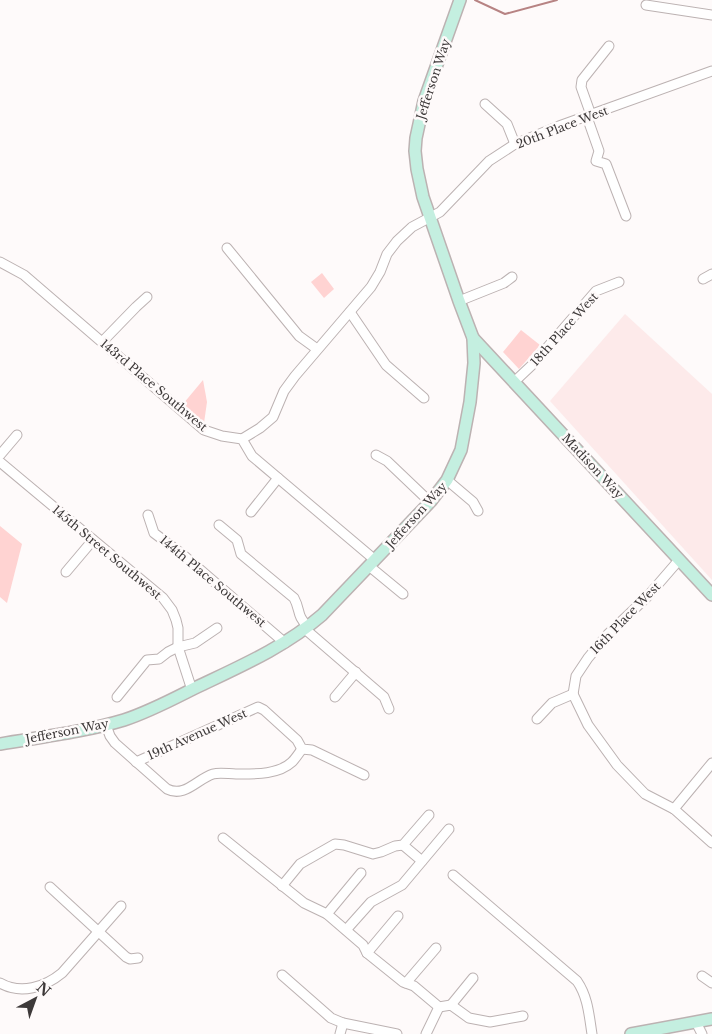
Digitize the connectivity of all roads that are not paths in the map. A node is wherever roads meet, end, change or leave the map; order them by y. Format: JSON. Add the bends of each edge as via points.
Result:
{"nodes":[{"id":1,"x":458,"y":5,"type":"edge"},
{"id":2,"x":646,"y":5,"type":"dead end"},
{"id":3,"x":712,"y":15,"type":"edge"},
{"id":4,"x":609,"y":46,"type":"dead end"},
{"id":5,"x":712,"y":71,"type":"edge"},
{"id":6,"x":485,"y":104,"type":"dead end"},
{"id":7,"x":589,"y":116,"type":"junction"},
{"id":8,"x":515,"y":144,"type":"junction"},
{"id":9,"x":626,"y":216,"type":"dead end"},
{"id":10,"x":430,"y":217,"type":"junction"},
{"id":11,"x":227,"y":248,"type":"dead end"},
{"id":12,"x":0,"y":262,"type":"edge"},
{"id":13,"x":712,"y":274,"type":"edge"},
{"id":14,"x":512,"y":277,"type":"dead end"},
{"id":15,"x":703,"y":279,"type":"dead end"},
{"id":16,"x":619,"y":282,"type":"dead end"},
{"id":17,"x":147,"y":297,"type":"dead end"},
{"id":18,"x":459,"y":301,"type":"junction"},
{"id":19,"x":350,"y":312,"type":"junction"},
{"id":20,"x":473,"y":338,"type":"junction"},
{"id":21,"x":102,"y":342,"type":"junction"},
{"id":22,"x":316,"y":349,"type":"junction"},
{"id":23,"x":514,"y":382,"type":"junction"},
{"id":24,"x":424,"y":398,"type":"dead end"},
{"id":25,"x":17,"y":435,"type":"dead end"},
{"id":26,"x":242,"y":439,"type":"junction"},
{"id":27,"x":0,"y":455,"type":"edge"},
{"id":28,"x":376,"y":455,"type":"dead end"},
{"id":29,"x":0,"y":462,"type":"edge"},
{"id":30,"x":278,"y":478,"type":"junction"},
{"id":31,"x":447,"y":480,"type":"junction"},
{"id":32,"x":430,"y":502,"type":"junction"},
{"id":33,"x":478,"y":511,"type":"dead end"},
{"id":34,"x":250,"y":512,"type":"dead end"},
{"id":35,"x":148,"y":515,"type":"dead end"},
{"id":36,"x":219,"y":525,"type":"dead end"},
{"id":37,"x":93,"y":540,"type":"junction"},
{"id":38,"x":679,"y":560,"type":"junction"},
{"id":39,"x":372,"y":563,"type":"junction"},
{"id":40,"x":66,"y":572,"type":"dead end"},
{"id":41,"x":403,"y":594,"type":"dead end"},
{"id":42,"x":712,"y":595,"type":"edge"},
{"id":43,"x":217,"y":628,"type":"dead end"},
{"id":44,"x":307,"y":628,"type":"junction"},
{"id":45,"x":284,"y":643,"type":"junction"},
{"id":46,"x":178,"y":647,"type":"junction"},
{"id":47,"x":356,"y":672,"type":"junction"},
{"id":48,"x":192,"y":690,"type":"junction"},
{"id":49,"x":573,"y":694,"type":"junction"},
{"id":50,"x":117,"y":697,"type":"dead end"},
{"id":51,"x":335,"y":697,"type":"dead end"},
{"id":52,"x":389,"y":710,"type":"dead end"},
{"id":53,"x":537,"y":719,"type":"dead end"},
{"id":54,"x":106,"y":725,"type":"junction"},
{"id":55,"x":0,"y":744,"type":"edge"},
{"id":56,"x":302,"y":749,"type":"junction"},
{"id":57,"x":136,"y":762,"type":"junction"},
{"id":58,"x":712,"y":763,"type":"edge"},
{"id":59,"x":364,"y":775,"type":"dead end"},
{"id":60,"x":674,"y":809,"type":"junction"},
{"id":61,"x":429,"y":815,"type":"dead end"},
{"id":62,"x":449,"y":829,"type":"dead end"},
{"id":63,"x":223,"y":838,"type":"dead end"},
{"id":64,"x":712,"y":843,"type":"edge"},
{"id":65,"x":403,"y":844,"type":"junction"},
{"id":66,"x":422,"y":861,"type":"junction"},
{"id":67,"x":360,"y":873,"type":"dead end"},
{"id":68,"x":453,"y":875,"type":"dead end"},
{"id":69,"x":282,"y":886,"type":"junction"},
{"id":70,"x":50,"y":887,"type":"dead end"},
{"id":71,"x":121,"y":906,"type":"dead end"},
{"id":72,"x":327,"y":914,"type":"junction"},
{"id":73,"x":398,"y":916,"type":"dead end"},
{"id":74,"x":346,"y":930,"type":"junction"},
{"id":75,"x":98,"y":932,"type":"junction"},
{"id":76,"x":436,"y":948,"type":"dead end"},
{"id":77,"x":367,"y":953,"type":"junction"},
{"id":78,"x":138,"y":958,"type":"dead end"},
{"id":79,"x":282,"y":975,"type":"dead end"},
{"id":80,"x":702,"y":976,"type":"dead end"},
{"id":81,"x":473,"y":978,"type":"dead end"},
{"id":82,"x":406,"y":983,"type":"junction"},
{"id":83,"x":712,"y":983,"type":"edge"},
{"id":84,"x":0,"y":984,"type":"edge"},
{"id":85,"x":451,"y":1005,"type":"junction"},
{"id":86,"x":439,"y":1007,"type":"junction"},
{"id":87,"x":523,"y":1016,"type":"dead end"},
{"id":88,"x":712,"y":1019,"type":"edge"},
{"id":89,"x":696,"y":1022,"type":"junction"},
{"id":90,"x":343,"y":1023,"type":"junction"},
{"id":91,"x":340,"y":1034,"type":"edge"},
{"id":92,"x":397,"y":1034,"type":"edge"},
{"id":93,"x":426,"y":1034,"type":"edge"},
{"id":94,"x":592,"y":1034,"type":"edge"},
{"id":95,"x":631,"y":1034,"type":"edge"},
{"id":96,"x":635,"y":1034,"type":"edge"},
{"id":97,"x":702,"y":1034,"type":"edge"}],
"edges":[{"from":1,"to":10,"type":"street","name":"Jefferson Way","via":[[424,101],[416,138],[417,169]]},
{"from":2,"to":3,"type":"street"},
{"from":4,"to":7,"type":"street","via":[[582,80]]},
{"from":5,"to":7,"type":"street","name":"20th Place West"},
{"from":6,"to":8,"type":"street","via":[[507,124]]},
{"from":7,"to":8,"type":"street","name":"20th Place West"},
{"from":7,"to":9,"type":"street","via":[[599,151],[596,161],[606,164]]},
{"from":8,"to":10,"type":"street","name":"20th Place West","via":[[489,161],[452,201]]},
{"from":10,"to":18,"type":"street","name":"Jefferson Way"},
{"from":10,"to":19,"type":"street","name":"20th Place West","via":[[397,240],[371,287]]},
{"from":11,"to":22,"type":"street","via":[[299,336]]},
{"from":12,"to":21,"type":"street","name":"143rd Place Southwest","via":[[24,275]]},
{"from":13,"to":15,"type":"street"},
{"from":14,"to":18,"type":"street"},
{"from":16,"to":23,"type":"street","name":"18th Place West","via":[[596,291]]},
{"from":17,"to":21,"type":"street"},
{"from":18,"to":20,"type":"street","name":"Jefferson Way"},
{"from":19,"to":22,"type":"street","name":"20th Place West"},
{"from":19,"to":24,"type":"street","via":[[386,365]]},
{"from":20,"to":23,"type":"street","name":"Madison Way"},
{"from":20,"to":31,"type":"street","name":"Jefferson Way","via":[[474,363],[466,428],[461,450]]},
{"from":21,"to":26,"type":"street","name":"143rd Place Southwest","via":[[204,430]]},
{"from":22,"to":26,"type":"street","name":"20th Place West","via":[[284,391],[273,418]]},
{"from":23,"to":38,"type":"street","name":"Madison Way"},
{"from":25,"to":27,"type":"street"},
{"from":26,"to":30,"type":"street","via":[[252,456]]},
{"from":28,"to":32,"type":"street","via":[[387,461]]},
{"from":29,"to":37,"type":"street","name":"145th Street Southwest"},
{"from":30,"to":34,"type":"street"},
{"from":30,"to":39,"type":"street"},
{"from":31,"to":32,"type":"street","name":"Jefferson Way"},
{"from":31,"to":33,"type":"street","via":[[473,502]]},
{"from":32,"to":39,"type":"street","name":"Jefferson Way"},
{"from":35,"to":45,"type":"street","name":"144th Place Southwest","via":[[154,533]]},
{"from":36,"to":44,"type":"street","via":[[237,540],[241,554],[294,598],[299,617]]},
{"from":37,"to":40,"type":"street"},
{"from":37,"to":46,"type":"street","name":"145th Street Southwest","via":[[163,598],[176,620]]},
{"from":38,"to":42,"type":"street","name":"Madison Way"},
{"from":38,"to":49,"type":"street","name":"16th Place West","via":[[588,658],[576,676]]},
{"from":39,"to":41,"type":"street"},
{"from":39,"to":44,"type":"street","name":"Jefferson Way"},
{"from":43,"to":46,"type":"street","via":[[195,643]]},
{"from":44,"to":45,"type":"street","name":"Jefferson Way"},
{"from":44,"to":47,"type":"street"},
{"from":45,"to":48,"type":"street","name":"Jefferson Way"},
{"from":46,"to":48,"type":"street","name":"145th Street Southwest"},
{"from":46,"to":50,"type":"street","via":[[159,659],[147,660]]},
{"from":47,"to":51,"type":"street"},
{"from":47,"to":52,"type":"street","via":[[384,697]]},
{"from":48,"to":54,"type":"street","name":"Jefferson Way"},
{"from":49,"to":53,"type":"street","via":[[552,703]]},
{"from":49,"to":60,"type":"street","via":[[588,725],[617,765],[645,794]]},
{"from":54,"to":55,"type":"street","name":"Jefferson Way"},
{"from":54,"to":57,"type":"street","via":[[115,743]]},
{"from":56,"to":57,"type":"street","via":[[280,770],[212,775],[178,792],[168,789]]},
{"from":56,"to":57,"type":"street","name":"19th Avenue West","via":[[297,740],[258,707]]},
{"from":56,"to":59,"type":"street","via":[[312,750]]},
{"from":58,"to":60,"type":"street"},
{"from":60,"to":64,"type":"street"},
{"from":61,"to":65,"type":"street"},
{"from":62,"to":66,"type":"street"},
{"from":63,"to":69,"type":"street"},
{"from":65,"to":66,"type":"street"},
{"from":65,"to":69,"type":"street","via":[[373,854],[335,844],[300,864]]},
{"from":66,"to":74,"type":"street","via":[[402,885],[371,902]]},
{"from":67,"to":72,"type":"street"},
{"from":68,"to":94,"type":"street","via":[[577,980],[587,1001]]},
{"from":69,"to":72,"type":"street","via":[[304,903]]},
{"from":70,"to":75,"type":"street"},
{"from":71,"to":75,"type":"street"},
{"from":72,"to":74,"type":"street"},
{"from":73,"to":77,"type":"street"},
{"from":74,"to":77,"type":"street"},
{"from":75,"to":78,"type":"street","via":[[126,957]]},
{"from":75,"to":84,"type":"street","via":[[52,981],[28,989]]},
{"from":76,"to":82,"type":"street"},
{"from":77,"to":82,"type":"street"},
{"from":79,"to":90,"type":"street","via":[[331,1018]]},
{"from":80,"to":83,"type":"street"},
{"from":81,"to":85,"type":"street"},
{"from":82,"to":86,"type":"street"},
{"from":85,"to":86,"type":"street"},
{"from":85,"to":87,"type":"street","via":[[469,1018],[490,1022]]},
{"from":86,"to":93,"type":"street"},
{"from":88,"to":89,"type":"street"},
{"from":89,"to":96,"type":"street"},
{"from":89,"to":97,"type":"street"},
{"from":90,"to":91,"type":"street"},
{"from":90,"to":92,"type":"street"},
{"from":95,"to":96,"type":"street"}]}
